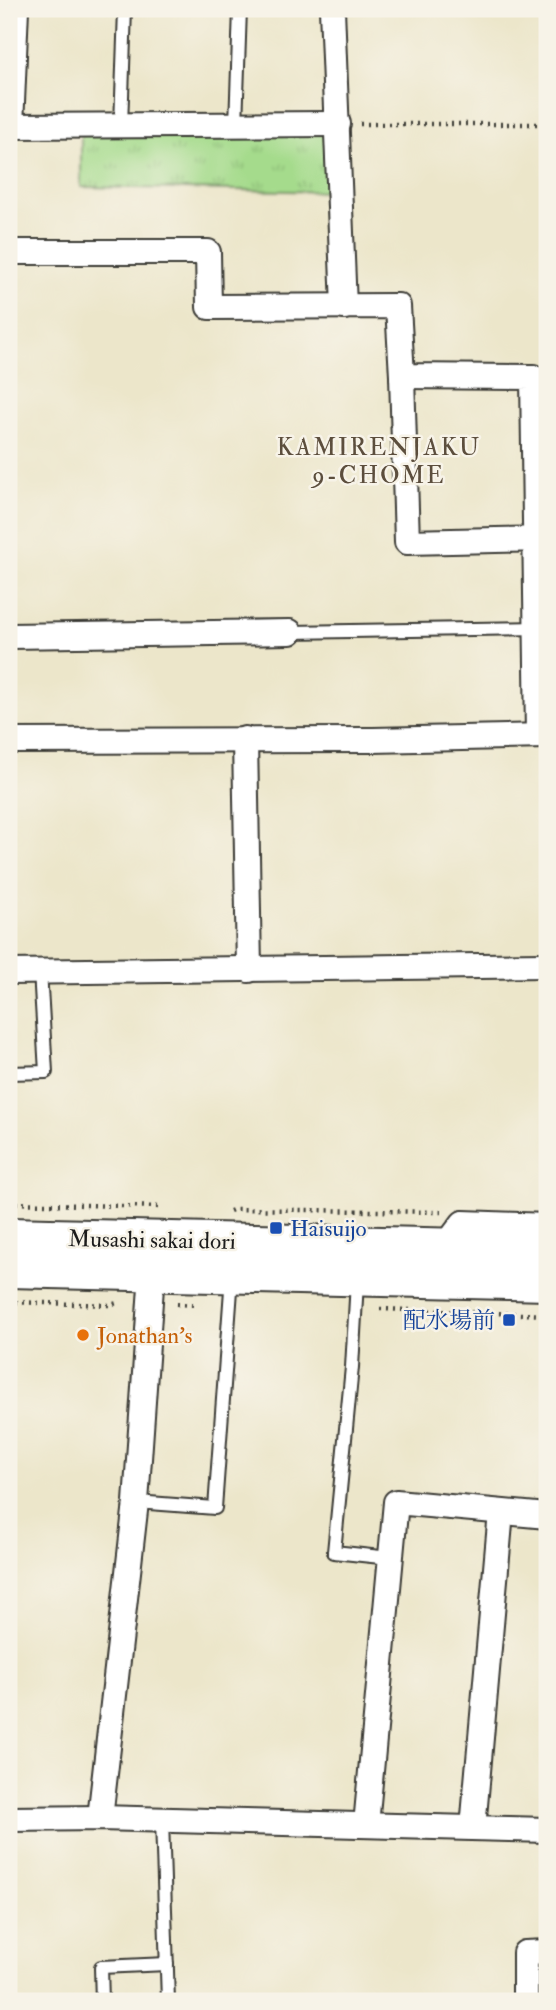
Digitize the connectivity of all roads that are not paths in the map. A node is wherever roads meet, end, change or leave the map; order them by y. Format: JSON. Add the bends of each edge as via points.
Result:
{"nodes":[{"id":1,"x":22,"y":9,"type":"edge"},
{"id":2,"x":125,"y":9,"type":"edge"},
{"id":3,"x":240,"y":9,"type":"edge"},
{"id":4,"x":332,"y":9,"type":"edge"},
{"id":5,"x":338,"y":124,"type":"junction"},
{"id":6,"x":236,"y":125,"type":"junction"},
{"id":7,"x":13,"y":126,"type":"edge"},
{"id":8,"x":121,"y":126,"type":"junction"},
{"id":9,"x":9,"y":251,"type":"edge"},
{"id":10,"x":344,"y":307,"type":"junction"},
{"id":11,"x":401,"y":376,"type":"junction"},
{"id":12,"x":541,"y":436,"type":"edge"},
{"id":13,"x":541,"y":540,"type":"edge"},
{"id":14,"x":542,"y":628,"type":"edge"},
{"id":15,"x":290,"y":632,"type":"joint"},
{"id":16,"x":9,"y":636,"type":"edge"},
{"id":17,"x":543,"y":736,"type":"edge"},
{"id":18,"x":245,"y":739,"type":"junction"},
{"id":19,"x":9,"y":741,"type":"edge"},
{"id":20,"x":547,"y":965,"type":"edge"},
{"id":21,"x":249,"y":970,"type":"junction"},
{"id":22,"x":40,"y":971,"type":"junction"},
{"id":23,"x":9,"y":972,"type":"edge"},
{"id":24,"x":9,"y":1073,"type":"edge"},
{"id":25,"x":547,"y":1226,"type":"edge"},
{"id":26,"x":447,"y":1230,"type":"junction"},
{"id":27,"x":156,"y":1240,"type":"junction"},
{"id":28,"x":547,"y":1250,"type":"edge"},
{"id":29,"x":242,"y":1258,"type":"junction"},
{"id":30,"x":11,"y":1263,"type":"edge"},
{"id":31,"x":547,"y":1281,"type":"edge"},
{"id":32,"x":351,"y":1287,"type":"junction"},
{"id":33,"x":136,"y":1502,"type":"junction"},
{"id":34,"x":501,"y":1512,"type":"junction"},
{"id":35,"x":547,"y":1516,"type":"edge"},
{"id":36,"x":390,"y":1558,"type":"junction"},
{"id":37,"x":100,"y":1818,"type":"junction"},
{"id":38,"x":9,"y":1819,"type":"edge"},
{"id":39,"x":162,"y":1820,"type":"junction"},
{"id":40,"x":366,"y":1825,"type":"junction"},
{"id":41,"x":472,"y":1828,"type":"junction"},
{"id":42,"x":547,"y":1830,"type":"edge"},
{"id":43,"x":547,"y":1952,"type":"edge"},
{"id":44,"x":167,"y":1964,"type":"junction"},
{"id":45,"x":102,"y":2001,"type":"edge"},
{"id":46,"x":168,"y":2001,"type":"edge"},
{"id":47,"x":525,"y":2001,"type":"edge"}],
"edges":[{"from":1,"to":7,"type":"lane"},
{"from":2,"to":8,"type":"lane"},
{"from":3,"to":6,"type":"lane"},
{"from":4,"to":5,"type":"street"},
{"from":5,"to":6,"type":"street"},
{"from":5,"to":10,"type":"street"},
{"from":6,"to":8,"type":"street"},
{"from":7,"to":8,"type":"street"},
{"from":9,"to":10,"type":"street","via":[[208,252],[209,307]]},
{"from":10,"to":11,"type":"street","via":[[398,306]]},
{"from":11,"to":12,"type":"street","via":[[533,377]]},
{"from":11,"to":13,"type":"street","via":[[407,542]]},
{"from":12,"to":13,"type":"street"},
{"from":13,"to":14,"type":"street"},
{"from":14,"to":15,"type":"lane"},
{"from":14,"to":17,"type":"street"},
{"from":15,"to":16,"type":"street"},
{"from":17,"to":18,"type":"street"},
{"from":18,"to":19,"type":"street"},
{"from":18,"to":21,"type":"street"},
{"from":20,"to":21,"type":"street"},
{"from":21,"to":22,"type":"street"},
{"from":22,"to":23,"type":"street"},
{"from":22,"to":24,"type":"lane","via":[[46,1072]]},
{"from":25,"to":26,"type":"street","via":[[463,1223]]},
{"from":26,"to":28,"type":"main road","name":"Musashi sakai dori"},
{"from":26,"to":29,"type":"main road","name":"Musashi sakai dori"},
{"from":27,"to":29,"type":"main road","name":"Musashi sakai dori"},
{"from":27,"to":30,"type":"main road","name":"Musashi sakai dori"},
{"from":27,"to":33,"type":"street"},
{"from":29,"to":32,"type":"main road","via":[[244,1248],[245,1258],[286,1260]]},
{"from":29,"to":33,"type":"lane","via":[[230,1323],[215,1508]]},
{"from":31,"to":32,"type":"main road"},
{"from":32,"to":36,"type":"lane","via":[[352,1367],[334,1552]]},
{"from":33,"to":37,"type":"street"},
{"from":34,"to":35,"type":"street"},
{"from":34,"to":36,"type":"street","via":[[396,1502]]},
{"from":34,"to":41,"type":"street"},
{"from":36,"to":40,"type":"street"},
{"from":37,"to":38,"type":"street"},
{"from":37,"to":39,"type":"street"},
{"from":39,"to":40,"type":"street"},
{"from":39,"to":44,"type":"lane"},
{"from":40,"to":41,"type":"street"},
{"from":41,"to":42,"type":"street"},
{"from":43,"to":47,"type":"street","via":[[525,1953]]},
{"from":44,"to":45,"type":"lane","via":[[101,1968]]},
{"from":44,"to":46,"type":"lane"}]}
